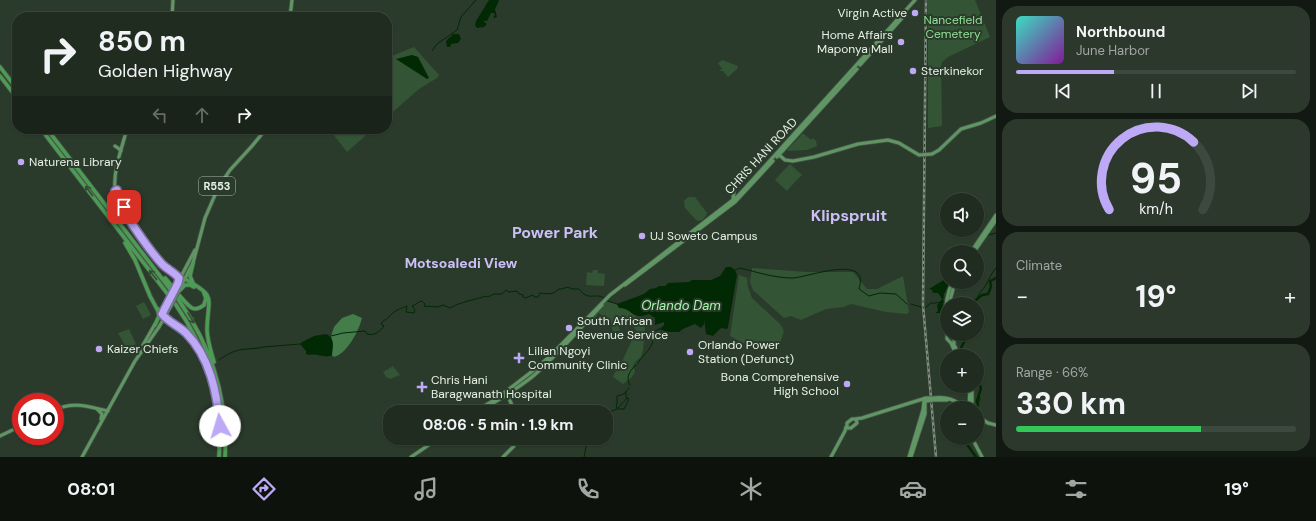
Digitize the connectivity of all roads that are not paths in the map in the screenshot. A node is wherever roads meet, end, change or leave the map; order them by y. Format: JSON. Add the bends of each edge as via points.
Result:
{"nodes":[{"id":1,"x":172,"y":0,"type":"edge"},
{"id":2,"x":293,"y":0,"type":"edge"},
{"id":3,"x":916,"y":0,"type":"edge"},
{"id":4,"x":171,"y":12,"type":"edge"},
{"id":5,"x":292,"y":12,"type":"edge"},
{"id":6,"x":853,"y":66,"type":"dead end"},
{"id":7,"x":0,"y":67,"type":"edge"},
{"id":8,"x":851,"y":72,"type":"junction"},
{"id":9,"x":0,"y":76,"type":"edge"},
{"id":10,"x":12,"y":83,"type":"edge"},
{"id":11,"x":12,"y":92,"type":"edge"},
{"id":12,"x":813,"y":114,"type":"junction"},
{"id":13,"x":996,"y":116,"type":"edge"},
{"id":14,"x":806,"y":122,"type":"junction"},
{"id":15,"x":951,"y":133,"type":"dead end"},
{"id":16,"x":45,"y":134,"type":"edge"},
{"id":17,"x":51,"y":134,"type":"edge"},
{"id":18,"x":126,"y":134,"type":"edge"},
{"id":19,"x":127,"y":134,"type":"edge"},
{"id":20,"x":260,"y":134,"type":"edge"},
{"id":21,"x":261,"y":134,"type":"edge"},
{"id":22,"x":950,"y":139,"type":"junction"},
{"id":23,"x":115,"y":146,"type":"dead end"},
{"id":24,"x":120,"y":151,"type":"junction"},
{"id":25,"x":778,"y":154,"type":"junction"},
{"id":26,"x":116,"y":191,"type":"junction"},
{"id":27,"x":734,"y":191,"type":"dead end"},
{"id":28,"x":732,"y":201,"type":"junction"},
{"id":29,"x":99,"y":206,"type":"junction"},
{"id":30,"x":996,"y":215,"type":"edge"},
{"id":31,"x":996,"y":220,"type":"edge"},
{"id":32,"x":977,"y":245,"type":"edge"},
{"id":33,"x":978,"y":245,"type":"edge"},
{"id":34,"x":193,"y":263,"type":"junction"},
{"id":35,"x":152,"y":264,"type":"junction"},
{"id":36,"x":641,"y":272,"type":"junction"},
{"id":37,"x":182,"y":278,"type":"junction"},
{"id":38,"x":196,"y":286,"type":"junction"},
{"id":39,"x":178,"y":292,"type":"junction"},
{"id":40,"x":153,"y":302,"type":"junction"},
{"id":41,"x":163,"y":315,"type":"junction"},
{"id":42,"x":155,"y":325,"type":"junction"},
{"id":43,"x":949,"y":341,"type":"edge"},
{"id":44,"x":562,"y":345,"type":"junction"},
{"id":45,"x":954,"y":349,"type":"edge"},
{"id":46,"x":557,"y":352,"type":"junction"},
{"id":47,"x":552,"y":353,"type":"junction"},
{"id":48,"x":138,"y":356,"type":"junction"},
{"id":49,"x":209,"y":370,"type":"junction"},
{"id":50,"x":219,"y":386,"type":"junction"},
{"id":51,"x":512,"y":392,"type":"junction"},
{"id":52,"x":970,"y":393,"type":"edge"},
{"id":53,"x":506,"y":394,"type":"junction"},
{"id":54,"x":502,"y":398,"type":"junction"},
{"id":55,"x":970,"y":398,"type":"junction"},
{"id":56,"x":509,"y":399,"type":"junction"},
{"id":57,"x":917,"y":401,"type":"junction"},
{"id":58,"x":925,"y":401,"type":"junction"},
{"id":59,"x":954,"y":401,"type":"edge"},
{"id":60,"x":969,"y":401,"type":"edge"},
{"id":61,"x":969,"y":401,"type":"edge"},
{"id":62,"x":486,"y":405,"type":"edge"},
{"id":63,"x":490,"y":405,"type":"edge"},
{"id":64,"x":511,"y":405,"type":"edge"},
{"id":65,"x":64,"y":406,"type":"edge"},
{"id":66,"x":94,"y":408,"type":"junction"},
{"id":67,"x":108,"y":411,"type":"junction"},
{"id":68,"x":856,"y":420,"type":"junction"},
{"id":69,"x":984,"y":420,"type":"edge"},
{"id":70,"x":100,"y":423,"type":"junction"},
{"id":71,"x":996,"y":425,"type":"edge"},
{"id":72,"x":847,"y":428,"type":"junction"},
{"id":73,"x":12,"y":430,"type":"edge"},
{"id":74,"x":0,"y":436,"type":"edge"},
{"id":75,"x":425,"y":445,"type":"edge"},
{"id":76,"x":516,"y":445,"type":"edge"},
{"id":77,"x":975,"y":445,"type":"edge"},
{"id":78,"x":428,"y":446,"type":"joint"},
{"id":79,"x":420,"y":449,"type":"junction"},
{"id":80,"x":82,"y":457,"type":"edge"},
{"id":81,"x":219,"y":457,"type":"edge"},
{"id":82,"x":225,"y":457,"type":"edge"},
{"id":83,"x":408,"y":457,"type":"edge"},
{"id":84,"x":412,"y":457,"type":"edge"},
{"id":85,"x":505,"y":457,"type":"edge"},
{"id":86,"x":831,"y":457,"type":"edge"},
{"id":87,"x":910,"y":457,"type":"edge"},
{"id":88,"x":981,"y":457,"type":"edge"}],
"edges":[{"from":1,"to":4,"type":"main road"},
{"from":2,"to":5,"type":"main road"},
{"from":3,"to":8,"type":"main road","name":"CHRIS HANI ROAD"},
{"from":3,"to":25,"type":"main road","name":"CHRIS HANI ROAD","via":[[900,22]]},
{"from":6,"to":8,"type":"main road"},
{"from":7,"to":10,"type":"highway"},
{"from":8,"to":12,"type":"main road","name":"CHRIS HANI ROAD"},
{"from":9,"to":11,"type":"highway"},
{"from":12,"to":14,"type":"main road","name":"CHRIS HANI ROAD"},
{"from":12,"to":14,"type":"main road","via":[[807,115]]},
{"from":13,"to":22,"type":"main road","via":[[964,127]]},
{"from":14,"to":25,"type":"main road","name":"CHRIS HANI ROAD"},
{"from":15,"to":22,"type":"main road"},
{"from":29,"to":16,"type":"highway","one_way":true},
{"from":17,"to":35,"type":"highway"},
{"from":18,"to":24,"type":"main road"},
{"from":19,"to":26,"type":"main road"},
{"from":20,"to":37,"type":"main road","number":"R553","via":[[216,188],[203,217],[194,253]]},
{"from":21,"to":34,"type":"main road","number":"R553","via":[[218,188],[205,218]]},
{"from":22,"to":25,"type":"main road","bridge":true,"via":[[932,154],[917,155],[899,144],[883,140],[796,161],[785,160]]},
{"from":23,"to":24,"type":"main road"},
{"from":24,"to":26,"type":"main road"},
{"from":25,"to":28,"type":"main road","name":"CHRIS HANI ROAD"},
{"from":25,"to":36,"type":"main road","name":"CHRIS HANI ROAD","via":[[735,202]]},
{"from":26,"to":37,"type":"main road","via":[[119,203],[148,245],[164,266]]},
{"from":27,"to":28,"type":"main road"},
{"from":28,"to":36,"type":"main road","name":"CHRIS HANI ROAD"},
{"from":29,"to":40,"type":"highway","via":[[132,254]]},
{"from":49,"to":29,"type":"highway","one_way":true,"via":[[184,317]]},
{"from":30,"to":32,"type":"main road"},
{"from":31,"to":33,"type":"main road"},
{"from":34,"to":37,"type":"main road","number":"R553"},
{"from":34,"to":38,"type":"highway","via":[[190,276]]},
{"from":35,"to":38,"type":"highway","via":[[193,308],[204,305],[206,297]]},
{"from":35,"to":50,"type":"highway","one_way":true,"via":[[197,328],[210,356]]},
{"from":36,"to":44,"type":"main road","name":"CHRIS HANI ROAD","via":[[609,298]]},
{"from":37,"to":38,"type":"highway"},
{"from":37,"to":39,"type":"main road","number":"R553"},
{"from":37,"to":41,"type":"main road","number":"R553","bridge":true},
{"from":38,"to":39,"type":"highway","via":[[186,284]]},
{"from":38,"to":50,"type":"highway","via":[[206,293],[210,301],[207,334]]},
{"from":39,"to":41,"type":"main road","number":"R553","bridge":true},
{"from":40,"to":41,"type":"highway"},
{"from":40,"to":42,"type":"highway","via":[[159,312]]},
{"from":41,"to":42,"type":"main road","number":"R553"},
{"from":41,"to":48,"type":"main road","number":"R553","via":[[155,333]]},
{"from":41,"to":49,"type":"highway","via":[[192,340]]},
{"from":42,"to":48,"type":"main road","number":"R553"},
{"from":43,"to":45,"type":"main road"},
{"from":44,"to":46,"type":"main road","name":"CHRIS HANI ROAD"},
{"from":44,"to":46,"type":"main road","via":[[564,352]]},
{"from":44,"to":47,"type":"main road","name":"CHRIS HANI ROAD"},
{"from":44,"to":47,"type":"main road","via":[[556,344]]},
{"from":46,"to":51,"type":"main road","name":"CHRIS HANI ROAD"},
{"from":47,"to":53,"type":"main road","name":"CHRIS HANI ROAD"},
{"from":48,"to":67,"type":"main road","number":"R553"},
{"from":49,"to":81,"type":"highway","via":[[219,417]]},
{"from":50,"to":82,"type":"highway","via":[[224,420]]},
{"from":51,"to":53,"type":"main road","name":"CHRIS HANI ROAD"},
{"from":51,"to":56,"type":"main road"},
{"from":52,"to":55,"type":"main road"},
{"from":53,"to":54,"type":"main road","name":"CHRIS HANI ROAD"},
{"from":53,"to":56,"type":"main road"},
{"from":53,"to":62,"type":"main road","name":"CHRIS HANI ROAD"},
{"from":54,"to":56,"type":"main road"},
{"from":54,"to":63,"type":"main road","name":"CHRIS HANI ROAD"},
{"from":55,"to":60,"type":"main road"},
{"from":55,"to":61,"type":"main road"},
{"from":56,"to":64,"type":"main road"},
{"from":57,"to":58,"type":"main road"},
{"from":57,"to":58,"type":"main road"},
{"from":57,"to":68,"type":"main road"},
{"from":58,"to":59,"type":"main road","bridge":true,"via":[[948,398]]},
{"from":58,"to":87,"type":"main road","via":[[925,417]]},
{"from":65,"to":66,"type":"main road"},
{"from":66,"to":67,"type":"main road"},
{"from":66,"to":70,"type":"main road","via":[[102,414]]},
{"from":67,"to":70,"type":"main road","number":"R553"},
{"from":68,"to":72,"type":"main road","via":[[853,427]]},
{"from":68,"to":72,"type":"main road","via":[[849,421]]},
{"from":69,"to":71,"type":"main road"},
{"from":70,"to":80,"type":"main road","number":"R553"},
{"from":72,"to":86,"type":"main road"},
{"from":73,"to":74,"type":"main road"},
{"from":75,"to":79,"type":"main road"},
{"from":76,"to":85,"type":"main road"},
{"from":77,"to":88,"type":"main road"},
{"from":78,"to":79,"type":"main road"},
{"from":78,"to":84,"type":"main road"},
{"from":79,"to":83,"type":"main road"}]}
